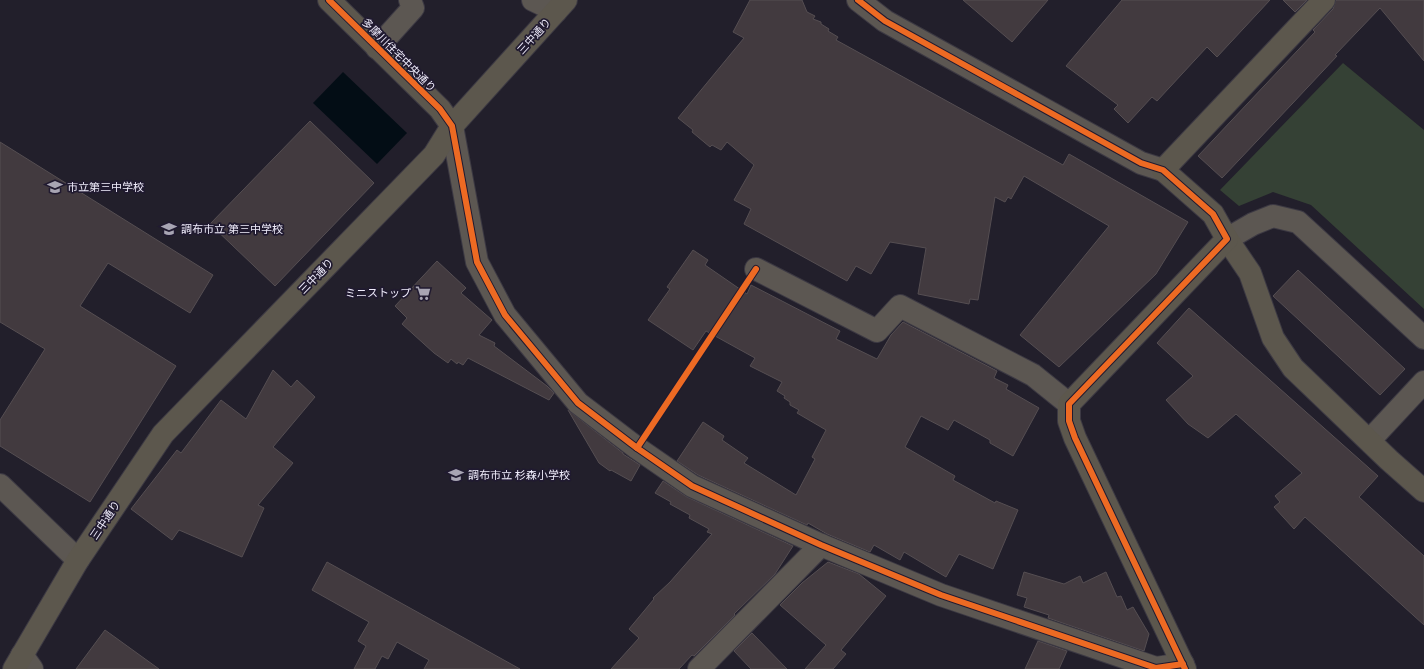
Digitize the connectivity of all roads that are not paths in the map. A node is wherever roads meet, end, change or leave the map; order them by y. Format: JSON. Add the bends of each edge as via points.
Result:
{"nodes":[{"id":1,"x":329,"y":0,"type":"edge"},
{"id":2,"x":533,"y":0,"type":"edge"},
{"id":3,"x":858,"y":0,"type":"edge"},
{"id":4,"x":1324,"y":0,"type":"edge"},
{"id":5,"x":409,"y":3,"type":"edge"},
{"id":6,"x":561,"y":6,"type":"edge"},
{"id":7,"x":377,"y":48,"type":"junction"},
{"id":8,"x":452,"y":126,"type":"junction"},
{"id":9,"x":1163,"y":170,"type":"junction"},
{"id":10,"x":1227,"y":239,"type":"junction"},
{"id":11,"x":756,"y":269,"type":"dead end"},
{"id":12,"x":1424,"y":338,"type":"edge"},
{"id":13,"x":1424,"y":382,"type":"edge"},
{"id":14,"x":1069,"y":404,"type":"junction"},
{"id":15,"x":1370,"y":440,"type":"junction"},
{"id":16,"x":0,"y":485,"type":"edge"},
{"id":17,"x":1424,"y":490,"type":"edge"},
{"id":18,"x":821,"y":545,"type":"junction"},
{"id":19,"x":78,"y":560,"type":"junction"},
{"id":20,"x":23,"y":664,"type":"edge"},
{"id":21,"x":1184,"y":666,"type":"edge"},
{"id":22,"x":699,"y":669,"type":"edge"}],
"edges":[{"from":1,"to":7,"type":"street","name":"多摩川住宅中央通り"},
{"from":2,"to":6,"type":"street"},
{"from":3,"to":9,"type":"street","via":[[885,21],[1141,163]]},
{"from":4,"to":9,"type":"street"},
{"from":5,"to":7,"type":"street"},
{"from":6,"to":8,"type":"street","name":"三中通り"},
{"from":7,"to":8,"type":"street","name":"多摩川住宅中央通り","via":[[440,109]]},
{"from":8,"to":18,"type":"street","via":[[477,262],[505,315],[578,403],[692,486]]},
{"from":8,"to":19,"type":"street","name":"三中通り","via":[[434,155],[163,434]]},
{"from":9,"to":10,"type":"street","via":[[1214,214]]},
{"from":10,"to":12,"type":"street","via":[[1273,216],[1298,222]]},
{"from":10,"to":14,"type":"street"},
{"from":10,"to":15,"type":"street","via":[[1250,273],[1273,338],[1293,368]]},
{"from":11,"to":14,"type":"street","via":[[877,331],[900,306],[1033,375]]},
{"from":13,"to":15,"type":"street"},
{"from":14,"to":21,"type":"street","via":[[1069,421],[1075,438]]},
{"from":15,"to":17,"type":"street"},
{"from":16,"to":19,"type":"street"},
{"from":18,"to":21,"type":"street","via":[[941,595],[1156,668]]},
{"from":18,"to":22,"type":"street"},
{"from":19,"to":20,"type":"street","name":"三中通り"}]}
